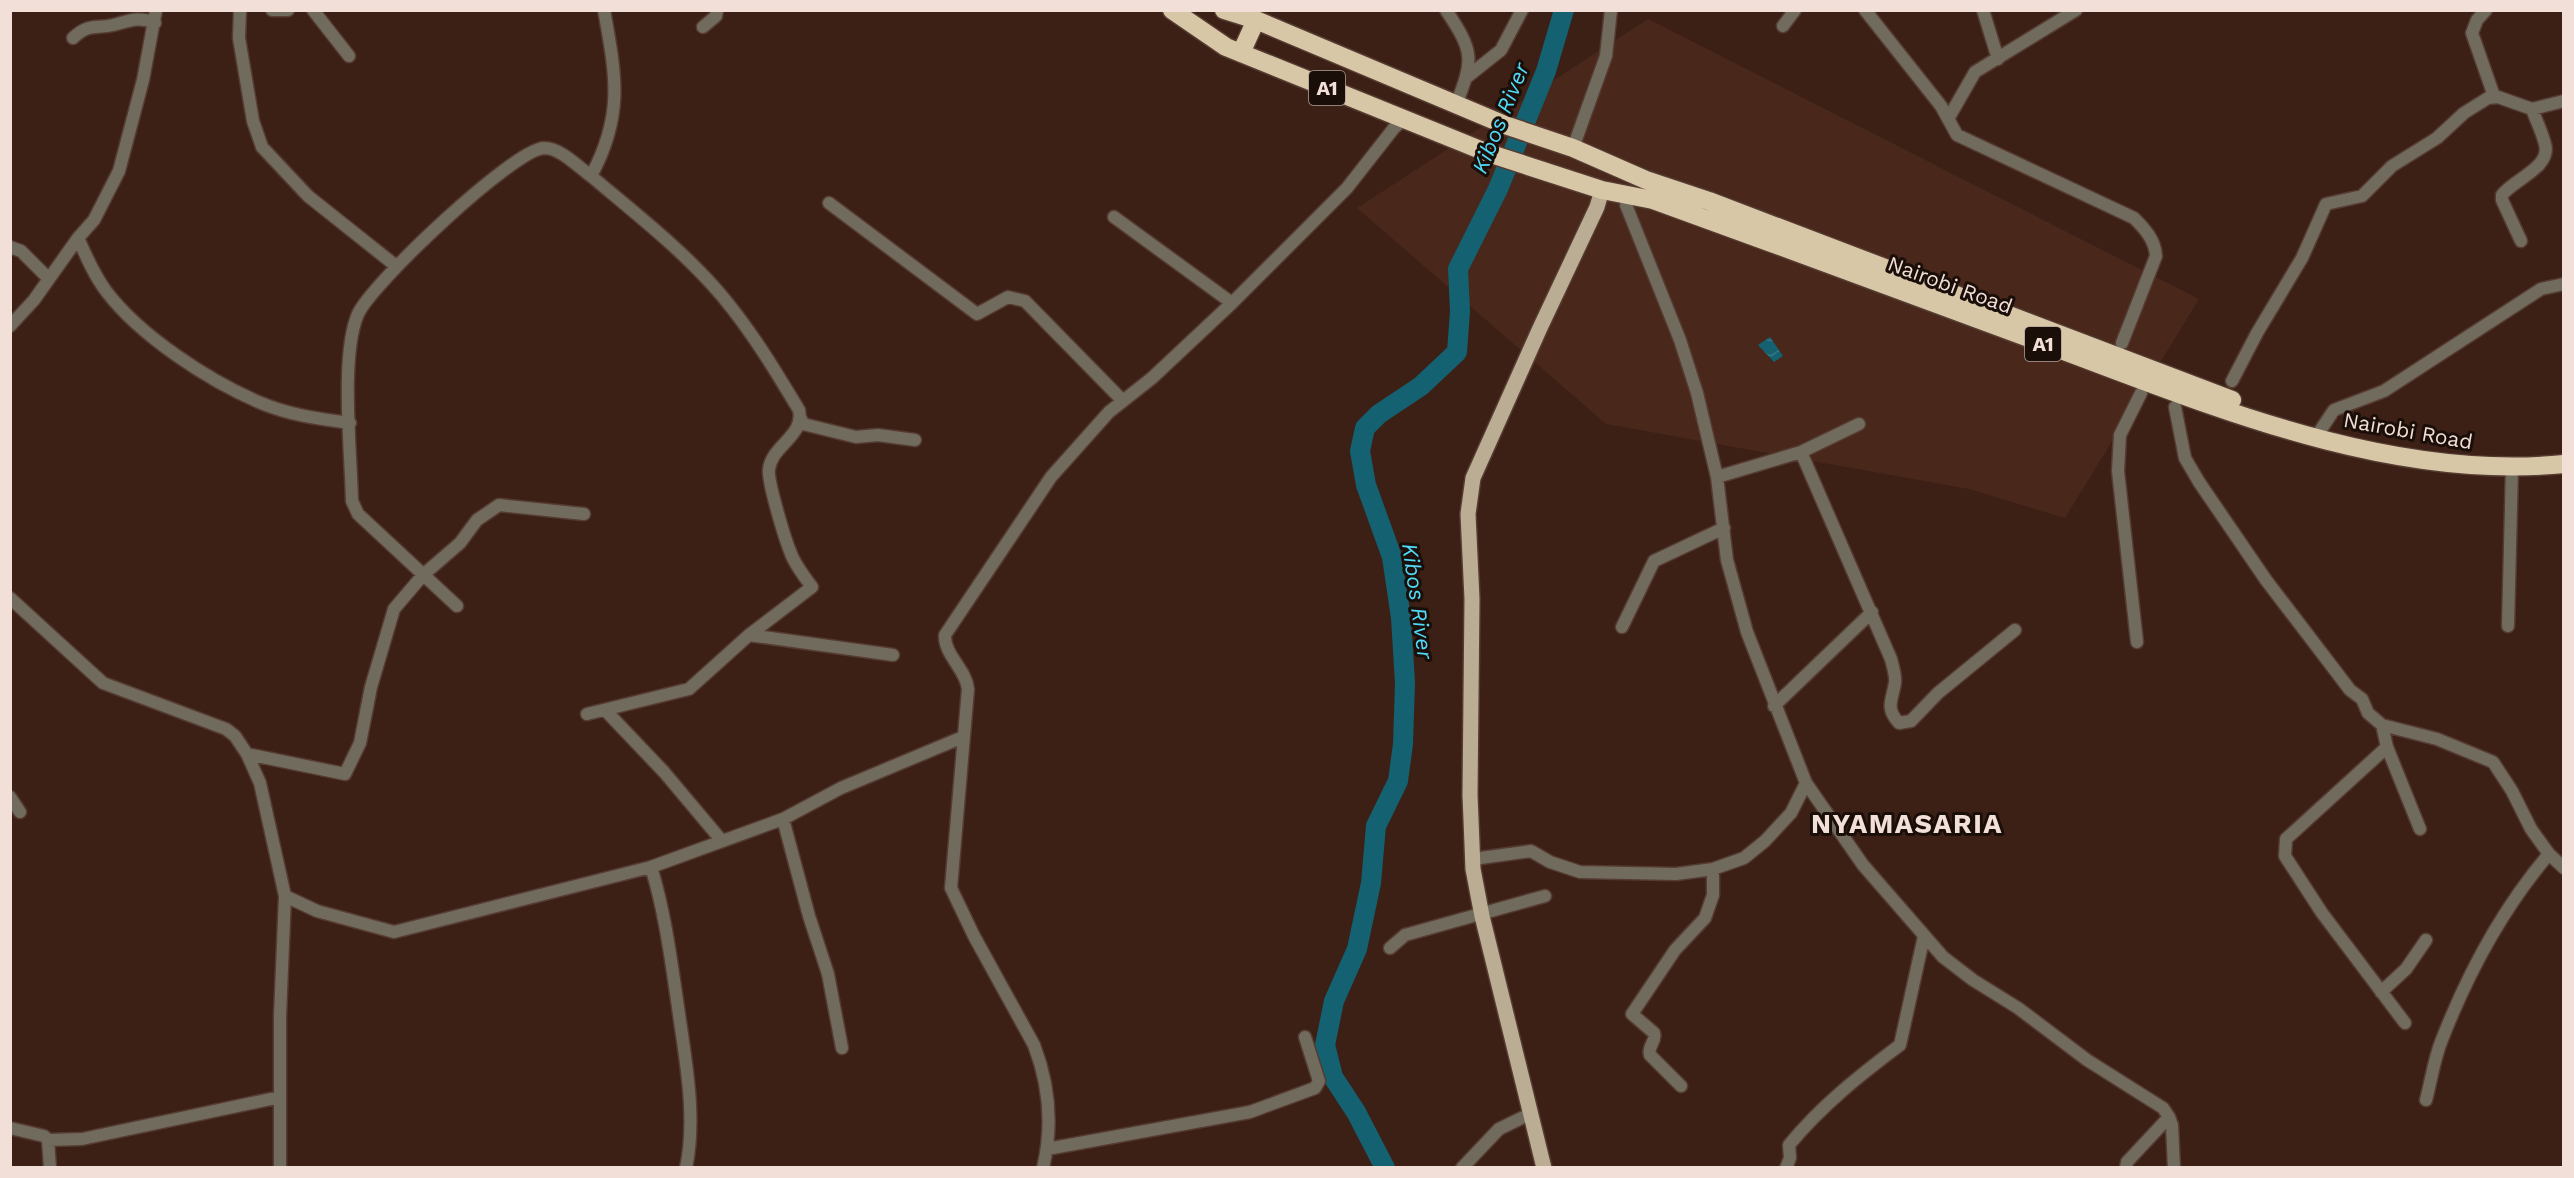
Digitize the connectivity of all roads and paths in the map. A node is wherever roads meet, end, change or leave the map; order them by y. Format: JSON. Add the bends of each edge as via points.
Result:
{"nodes":[{"id":1,"x":240,"y":10,"type":"edge"},
{"id":2,"x":272,"y":10,"type":"edge"},
{"id":3,"x":288,"y":10,"type":"edge"},
{"id":4,"x":313,"y":10,"type":"edge"},
{"id":5,"x":604,"y":10,"type":"edge"},
{"id":6,"x":717,"y":10,"type":"edge"},
{"id":7,"x":1172,"y":10,"type":"edge"},
{"id":8,"x":1224,"y":10,"type":"edge"},
{"id":9,"x":1446,"y":10,"type":"edge"},
{"id":10,"x":1522,"y":10,"type":"edge"},
{"id":11,"x":1611,"y":10,"type":"edge"},
{"id":12,"x":1795,"y":10,"type":"edge"},
{"id":13,"x":1865,"y":10,"type":"edge"},
{"id":14,"x":1983,"y":10,"type":"edge"},
{"id":15,"x":2076,"y":10,"type":"edge"},
{"id":16,"x":2486,"y":10,"type":"edge"},
{"id":17,"x":156,"y":17,"type":"edge"},
{"id":18,"x":1256,"y":20,"type":"junction"},
{"id":19,"x":1782,"y":26,"type":"dead end"},
{"id":20,"x":703,"y":27,"type":"dead end"},
{"id":21,"x":74,"y":38,"type":"dead end"},
{"id":22,"x":1241,"y":53,"type":"junction"},
{"id":23,"x":349,"y":56,"type":"dead end"},
{"id":24,"x":1998,"y":59,"type":"junction"},
{"id":25,"x":1467,"y":77,"type":"junction"},
{"id":26,"x":2494,"y":96,"type":"junction"},
{"id":27,"x":2564,"y":101,"type":"edge"},
{"id":28,"x":1456,"y":105,"type":"junction"},
{"id":29,"x":2532,"y":109,"type":"junction"},
{"id":30,"x":1404,"y":119,"type":"junction"},
{"id":31,"x":1948,"y":119,"type":"junction"},
{"id":32,"x":1573,"y":148,"type":"junction"},
{"id":33,"x":591,"y":176,"type":"junction"},
{"id":34,"x":1602,"y":190,"type":"junction"},
{"id":35,"x":829,"y":203,"type":"dead end"},
{"id":36,"x":1626,"y":205,"type":"dead end"},
{"id":37,"x":1114,"y":217,"type":"dead end"},
{"id":38,"x":78,"y":238,"type":"junction"},
{"id":39,"x":2521,"y":241,"type":"dead end"},
{"id":40,"x":10,"y":247,"type":"edge"},
{"id":41,"x":396,"y":266,"type":"junction"},
{"id":42,"x":49,"y":279,"type":"junction"},
{"id":43,"x":2564,"y":284,"type":"edge"},
{"id":44,"x":1232,"y":303,"type":"junction"},
{"id":45,"x":10,"y":326,"type":"edge"},
{"id":46,"x":2122,"y":343,"type":"dead end"},
{"id":47,"x":2232,"y":381,"type":"dead end"},
{"id":48,"x":2141,"y":393,"type":"dead end"},
{"id":49,"x":1123,"y":401,"type":"junction"},
{"id":50,"x":2175,"y":407,"type":"dead end"},
{"id":51,"x":801,"y":419,"type":"junction"},
{"id":52,"x":350,"y":423,"type":"junction"},
{"id":53,"x":1859,"y":424,"type":"dead end"},
{"id":54,"x":2319,"y":431,"type":"junction"},
{"id":55,"x":915,"y":440,"type":"dead end"},
{"id":56,"x":1801,"y":452,"type":"junction"},
{"id":57,"x":2564,"y":456,"type":"edge"},
{"id":58,"x":2564,"y":464,"type":"edge"},
{"id":59,"x":2512,"y":468,"type":"junction"},
{"id":60,"x":1717,"y":477,"type":"junction"},
{"id":61,"x":584,"y":514,"type":"dead end"},
{"id":62,"x":1724,"y":528,"type":"junction"},
{"id":63,"x":423,"y":575,"type":"junction"},
{"id":64,"x":10,"y":598,"type":"edge"},
{"id":65,"x":457,"y":606,"type":"dead end"},
{"id":66,"x":1872,"y":612,"type":"junction"},
{"id":67,"x":2508,"y":626,"type":"dead end"},
{"id":68,"x":1622,"y":627,"type":"dead end"},
{"id":69,"x":2015,"y":630,"type":"dead end"},
{"id":70,"x":749,"y":635,"type":"junction"},
{"id":71,"x":2137,"y":642,"type":"dead end"},
{"id":72,"x":893,"y":655,"type":"dead end"},
{"id":73,"x":1774,"y":706,"type":"junction"},
{"id":74,"x":606,"y":711,"type":"junction"},
{"id":75,"x":587,"y":714,"type":"dead end"},
{"id":76,"x":2382,"y":725,"type":"junction"},
{"id":77,"x":963,"y":737,"type":"junction"},
{"id":78,"x":2387,"y":747,"type":"junction"},
{"id":79,"x":247,"y":754,"type":"junction"},
{"id":80,"x":1806,"y":783,"type":"junction"},
{"id":81,"x":10,"y":797,"type":"edge"},
{"id":82,"x":20,"y":812,"type":"dead end"},
{"id":83,"x":783,"y":819,"type":"junction"},
{"id":84,"x":2420,"y":829,"type":"dead end"},
{"id":85,"x":722,"y":841,"type":"junction"},
{"id":86,"x":2549,"y":854,"type":"junction"},
{"id":87,"x":1473,"y":859,"type":"junction"},
{"id":88,"x":651,"y":867,"type":"junction"},
{"id":89,"x":2564,"y":868,"type":"edge"},
{"id":90,"x":1713,"y":869,"type":"junction"},
{"id":91,"x":285,"y":896,"type":"junction"},
{"id":92,"x":1545,"y":896,"type":"dead end"},
{"id":93,"x":1482,"y":916,"type":"junction"},
{"id":94,"x":1924,"y":936,"type":"junction"},
{"id":95,"x":2426,"y":940,"type":"dead end"},
{"id":96,"x":1390,"y":948,"type":"dead end"},
{"id":97,"x":2381,"y":992,"type":"junction"},
{"id":98,"x":2404,"y":1023,"type":"dead end"},
{"id":99,"x":1305,"y":1037,"type":"dead end"},
{"id":100,"x":842,"y":1048,"type":"dead end"},
{"id":101,"x":1681,"y":1086,"type":"dead end"},
{"id":102,"x":280,"y":1097,"type":"junction"},
{"id":103,"x":2426,"y":1100,"type":"dead end"},
{"id":104,"x":1530,"y":1114,"type":"junction"},
{"id":105,"x":2169,"y":1117,"type":"junction"},
{"id":106,"x":10,"y":1128,"type":"edge"},
{"id":107,"x":48,"y":1140,"type":"junction"},
{"id":108,"x":1047,"y":1149,"type":"junction"},
{"id":109,"x":50,"y":1167,"type":"edge"},
{"id":110,"x":280,"y":1167,"type":"edge"},
{"id":111,"x":686,"y":1167,"type":"edge"},
{"id":112,"x":1043,"y":1167,"type":"edge"},
{"id":113,"x":1462,"y":1167,"type":"edge"},
{"id":114,"x":1544,"y":1167,"type":"edge"},
{"id":115,"x":1786,"y":1167,"type":"edge"},
{"id":116,"x":2126,"y":1167,"type":"edge"},
{"id":117,"x":2174,"y":1167,"type":"edge"}],
"edges":[{"from":1,"to":41,"type":"street","via":[[239,38],[253,121],[262,147],[308,196]]},
{"from":2,"to":3,"type":"street"},
{"from":4,"to":23,"type":"street"},
{"from":5,"to":33,"type":"street","via":[[615,70],[614,118]]},
{"from":6,"to":20,"type":"street","via":[[716,16]]},
{"from":7,"to":22,"type":"highway","number":"A1"},
{"from":8,"to":18,"type":"highway","number":"A1"},
{"from":9,"to":25,"type":"street","via":[[1467,45],[1471,60]]},
{"from":10,"to":25,"type":"street","via":[[1501,50]]},
{"from":11,"to":32,"type":"street","via":[[1606,56]]},
{"from":12,"to":19,"type":"street"},
{"from":13,"to":31,"type":"street"},
{"from":14,"to":24,"type":"street"},
{"from":15,"to":24,"type":"street"},
{"from":16,"to":26,"type":"street","via":[[2472,33]]},
{"from":17,"to":21,"type":"street","via":[[97,25],[82,30]]},
{"from":17,"to":38,"type":"street","via":[[119,171],[94,220]]},
{"from":18,"to":22,"type":"highway"},
{"from":18,"to":28,"type":"highway","number":"A1"},
{"from":22,"to":30,"type":"highway","number":"A1"},
{"from":24,"to":31,"type":"street","via":[[1975,72]]},
{"from":25,"to":28,"type":"street"},
{"from":26,"to":29,"type":"street"},
{"from":26,"to":47,"type":"street","via":[[2392,166],[2362,196],[2326,204],[2302,258]]},
{"from":27,"to":29,"type":"street"},
{"from":28,"to":32,"type":"highway","name":"Nairobi Road","number":"A1"},
{"from":29,"to":39,"type":"street","via":[[2547,146],[2538,165],[2506,190],[2502,200]]},
{"from":30,"to":34,"type":"highway","name":"Nairobi Road","number":"A1","via":[[1488,153]]},
{"from":30,"to":44,"type":"street","via":[[1347,188]]},
{"from":31,"to":46,"type":"street","via":[[1957,135],[1966,141],[2134,218],[2143,226],[2156,247],[2156,256]]},
{"from":32,"to":54,"type":"highway","name":"Nairobi Road","number":"A1","via":[[1646,180]]},
{"from":33,"to":41,"type":"street","via":[[561,154],[541,148],[451,212]]},
{"from":33,"to":51,"type":"street","via":[[655,230],[721,295],[759,344]]},
{"from":34,"to":59,"type":"highway","name":"Nairobi Road","number":"A1","via":[[1664,204],[2230,411],[2360,449]]},
{"from":34,"to":87,"type":"main road","via":[[1473,478],[1469,496]]},
{"from":35,"to":49,"type":"street","via":[[977,314],[1008,297],[1025,301]]},
{"from":36,"to":60,"type":"street","via":[[1680,340]]},
{"from":37,"to":44,"type":"street"},
{"from":38,"to":42,"type":"street"},
{"from":38,"to":52,"type":"street","via":[[107,291],[128,314],[206,374],[261,404],[305,417]]},
{"from":40,"to":42,"type":"street","via":[[21,251]]},
{"from":41,"to":52,"type":"street","via":[[358,314],[348,381]]},
{"from":42,"to":45,"type":"street"},
{"from":43,"to":54,"type":"street","via":[[2541,289],[2384,391],[2334,410]]},
{"from":44,"to":49,"type":"street"},
{"from":48,"to":71,"type":"street","via":[[2124,424],[2119,444],[2120,494]]},
{"from":49,"to":77,"type":"street","via":[[1051,477],[946,631],[944,640],[968,680]]},
{"from":50,"to":76,"type":"street","via":[[2185,458],[2199,482],[2266,580],[2350,690],[2362,699],[2368,713]]},
{"from":51,"to":55,"type":"street","via":[[803,424],[856,438],[878,435]]},
{"from":51,"to":70,"type":"street","via":[[799,427],[774,455],[768,471],[790,552],[812,587]]},
{"from":52,"to":63,"type":"street","via":[[354,508]]},
{"from":53,"to":56,"type":"street"},
{"from":54,"to":57,"type":"highway","name":"Nairobi Road","number":"A1","via":[[2383,447],[2446,456],[2502,460]]},
{"from":56,"to":60,"type":"street"},
{"from":56,"to":66,"type":"street"},
{"from":58,"to":59,"type":"highway","name":"Nairobi Road","number":"A1"},
{"from":59,"to":67,"type":"street"},
{"from":60,"to":62,"type":"street"},
{"from":61,"to":63,"type":"street","via":[[499,505],[477,520],[460,543]]},
{"from":62,"to":68,"type":"street","via":[[1654,561]]},
{"from":62,"to":73,"type":"street","via":[[1727,560],[1738,602]]},
{"from":63,"to":65,"type":"street"},
{"from":63,"to":79,"type":"street","via":[[394,609],[371,687],[360,743],[345,774]]},
{"from":64,"to":79,"type":"street","via":[[103,683],[226,729]]},
{"from":66,"to":69,"type":"street","via":[[1891,659],[1895,680],[1889,704],[1899,723],[1911,721],[1938,693]]},
{"from":66,"to":73,"type":"street"},
{"from":70,"to":72,"type":"street"},
{"from":70,"to":74,"type":"street","via":[[689,689]]},
{"from":73,"to":80,"type":"street"},
{"from":74,"to":75,"type":"street"},
{"from":74,"to":85,"type":"street"},
{"from":76,"to":78,"type":"street"},
{"from":76,"to":86,"type":"street","via":[[2437,739],[2493,762]]},
{"from":77,"to":83,"type":"street","via":[[841,788]]},
{"from":77,"to":108,"type":"street","via":[[951,888],[1041,1063],[1049,1101]]},
{"from":78,"to":84,"type":"street"},
{"from":78,"to":97,"type":"street","via":[[2286,839],[2284,848],[2285,856],[2322,913]]},
{"from":79,"to":91,"type":"street","via":[[260,783]]},
{"from":80,"to":90,"type":"street","via":[[1791,813],[1765,841],[1744,858]]},
{"from":80,"to":94,"type":"street","via":[[1863,865]]},
{"from":81,"to":82,"type":"street"},
{"from":83,"to":85,"type":"street"},
{"from":83,"to":100,"type":"street","via":[[828,974]]},
{"from":85,"to":88,"type":"street"},
{"from":86,"to":89,"type":"street"},
{"from":86,"to":103,"type":"street","via":[[2494,929],[2440,1043]]},
{"from":87,"to":90,"type":"street","via":[[1531,851],[1580,872],[1676,874]]},
{"from":87,"to":93,"type":"main road"},
{"from":88,"to":91,"type":"street","via":[[394,932],[317,911]]},
{"from":88,"to":111,"type":"street","via":[[669,945],[687,1068],[690,1149]]},
{"from":90,"to":101,"type":"street","via":[[1713,895],[1705,918],[1675,950],[1632,1014],[1654,1033],[1650,1054]]},
{"from":91,"to":102,"type":"street"},
{"from":92,"to":93,"type":"street"},
{"from":93,"to":96,"type":"street","via":[[1405,935]]},
{"from":93,"to":104,"type":"main road"},
{"from":94,"to":105,"type":"street","via":[[1973,980],[2087,1060],[2159,1104]]},
{"from":94,"to":115,"type":"street","via":[[1900,1045],[1854,1080],[1798,1134],[1789,1145]]},
{"from":95,"to":97,"type":"street","via":[[2406,969]]},
{"from":97,"to":98,"type":"street"},
{"from":99,"to":108,"type":"street","via":[[1319,1082],[1315,1088],[1250,1112]]},
{"from":102,"to":107,"type":"street","via":[[82,1138]]},
{"from":102,"to":110,"type":"street"},
{"from":104,"to":113,"type":"street","via":[[1499,1129]]},
{"from":104,"to":114,"type":"main road"},
{"from":105,"to":116,"type":"street"},
{"from":105,"to":117,"type":"street"},
{"from":106,"to":107,"type":"street"},
{"from":107,"to":109,"type":"street"},
{"from":108,"to":112,"type":"street"}]}
